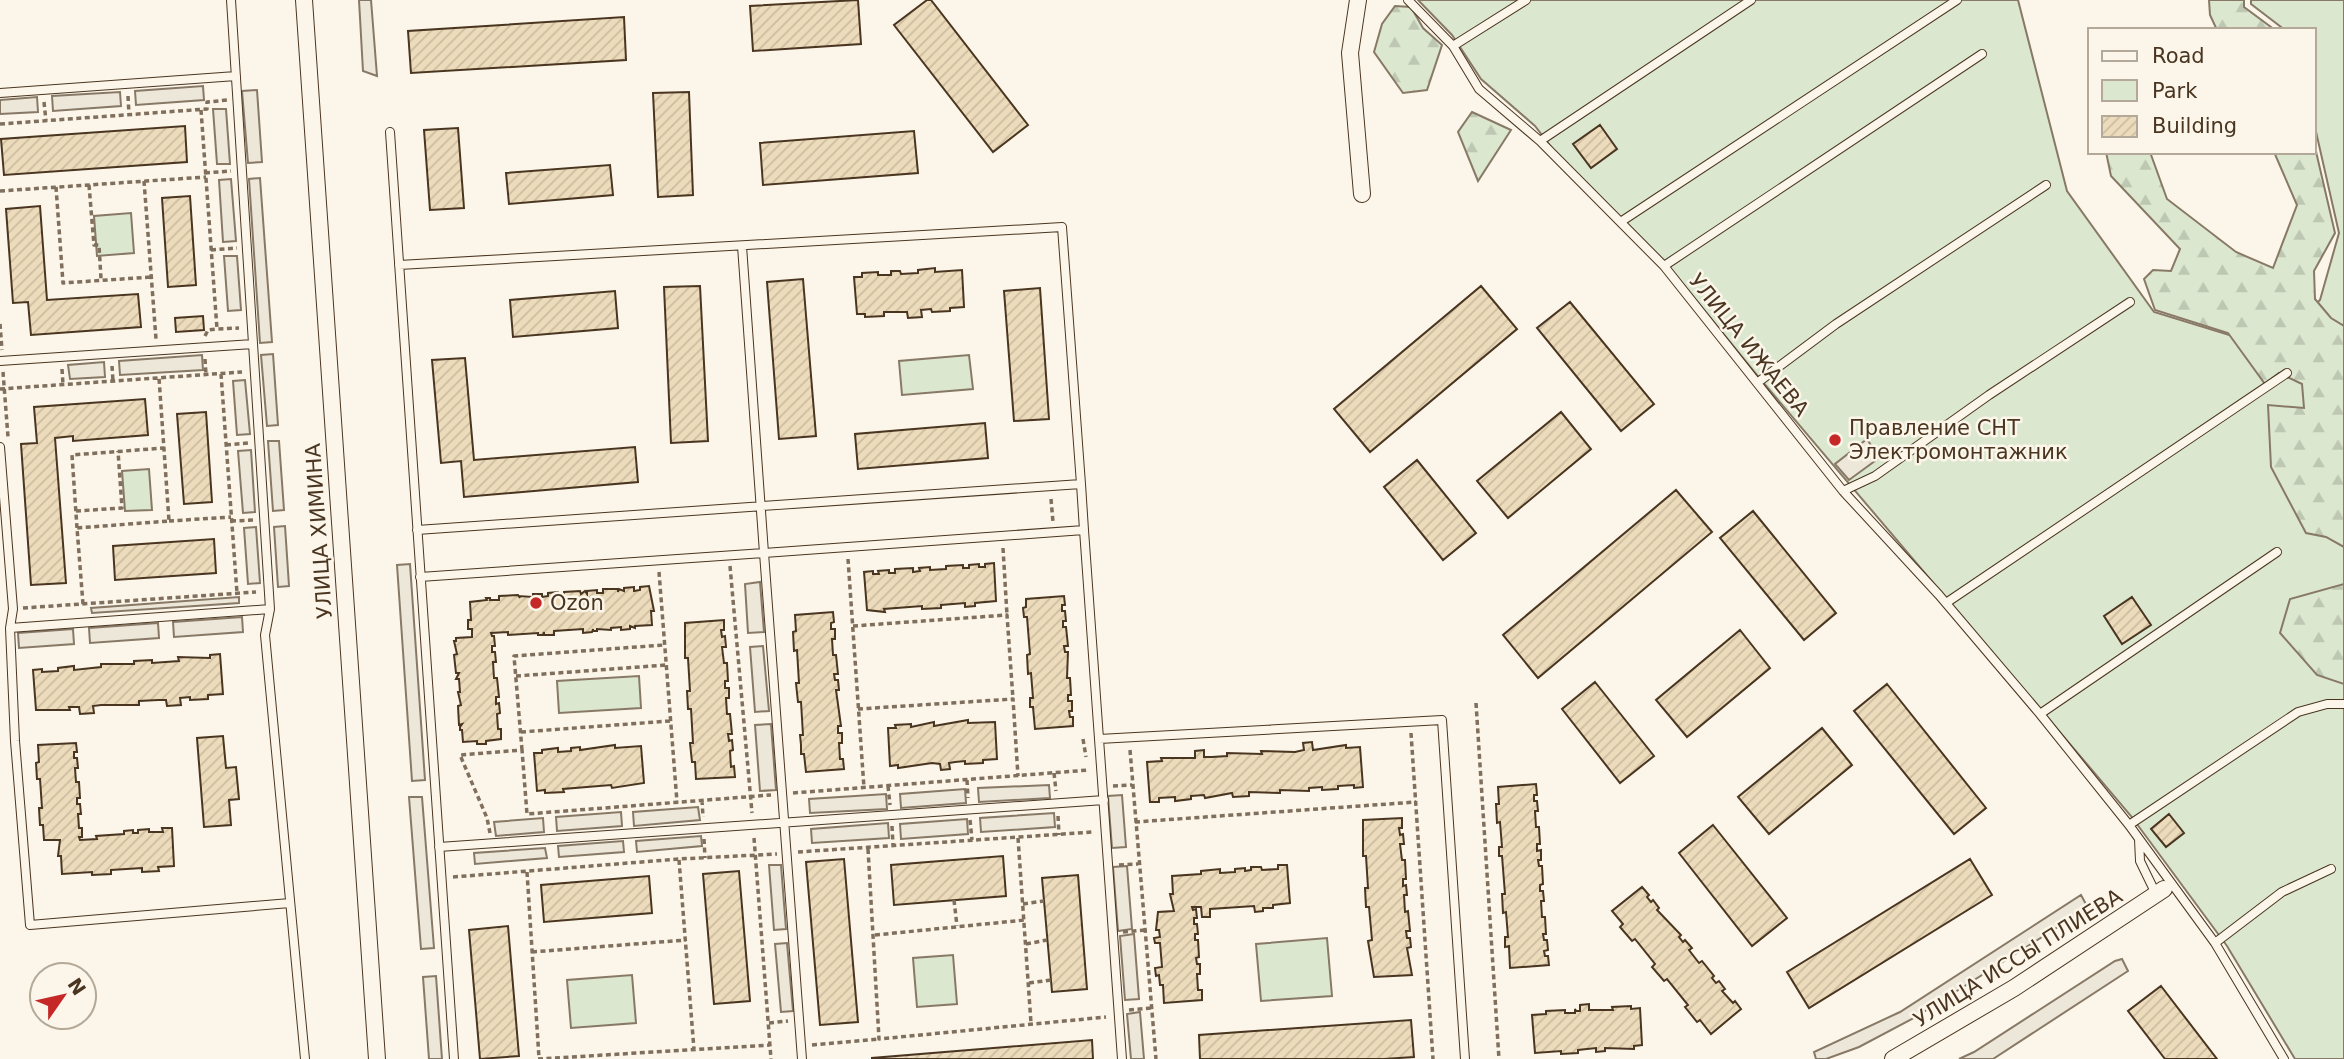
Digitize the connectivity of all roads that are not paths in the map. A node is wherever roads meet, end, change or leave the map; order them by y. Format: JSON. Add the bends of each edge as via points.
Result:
{"nodes":[{"id":1,"x":231,"y":0,"type":"edge"},
{"id":2,"x":303,"y":0,"type":"edge"},
{"id":3,"x":1358,"y":0,"type":"edge"},
{"id":4,"x":1408,"y":0,"type":"edge"},
{"id":5,"x":1526,"y":0,"type":"edge"},
{"id":6,"x":1751,"y":0,"type":"edge"},
{"id":7,"x":1957,"y":0,"type":"edge"},
{"id":8,"x":1453,"y":46,"type":"junction"},
{"id":9,"x":1982,"y":54,"type":"dead end"},
{"id":10,"x":236,"y":76,"type":"junction"},
{"id":11,"x":0,"y":93,"type":"edge"},
{"id":12,"x":390,"y":132,"type":"dead end"},
{"id":13,"x":1541,"y":141,"type":"junction"},
{"id":14,"x":2046,"y":185,"type":"dead end"},
{"id":15,"x":1362,"y":194,"type":"dead end"},
{"id":16,"x":1622,"y":221,"type":"junction"},
{"id":17,"x":742,"y":246,"type":"junction"},
{"id":18,"x":399,"y":265,"type":"junction"},
{"id":19,"x":1664,"y":267,"type":"junction"},
{"id":20,"x":2130,"y":302,"type":"dead end"},
{"id":21,"x":253,"y":344,"type":"junction"},
{"id":22,"x":1,"y":361,"type":"edge"},
{"id":23,"x":2287,"y":373,"type":"dead end"},
{"id":24,"x":1757,"y":383,"type":"junction"},
{"id":25,"x":0,"y":447,"type":"edge"},
{"id":26,"x":1081,"y":484,"type":"junction"},
{"id":27,"x":1843,"y":491,"type":"junction"},
{"id":28,"x":760,"y":506,"type":"junction"},
{"id":29,"x":417,"y":530,"type":"junction"},
{"id":30,"x":1084,"y":530,"type":"junction"},
{"id":31,"x":764,"y":552,"type":"junction"},
{"id":32,"x":2277,"y":552,"type":"dead end"},
{"id":33,"x":420,"y":576,"type":"junction"},
{"id":34,"x":1946,"y":603,"type":"junction"},
{"id":35,"x":270,"y":609,"type":"junction"},
{"id":36,"x":10,"y":628,"type":"junction"},
{"id":37,"x":2344,"y":704,"type":"edge"},
{"id":38,"x":2040,"y":714,"type":"junction"},
{"id":39,"x":1099,"y":739,"type":"junction"},
{"id":40,"x":1104,"y":800,"type":"junction"},
{"id":41,"x":784,"y":823,"type":"junction"},
{"id":42,"x":2129,"y":825,"type":"junction"},
{"id":43,"x":2139,"y":839,"type":"junction"},
{"id":44,"x":439,"y":847,"type":"junction"},
{"id":45,"x":2331,"y":869,"type":"dead end"},
{"id":46,"x":2160,"y":892,"type":"joint"},
{"id":47,"x":290,"y":903,"type":"junction"},
{"id":48,"x":2215,"y":943,"type":"junction"},
{"id":49,"x":305,"y":1059,"type":"edge"},
{"id":50,"x":377,"y":1059,"type":"edge"},
{"id":51,"x":454,"y":1059,"type":"edge"},
{"id":52,"x":802,"y":1059,"type":"edge"},
{"id":53,"x":1122,"y":1059,"type":"edge"},
{"id":54,"x":1465,"y":1059,"type":"edge"},
{"id":55,"x":1893,"y":1059,"type":"edge"},
{"id":56,"x":2284,"y":1059,"type":"edge"}],
"edges":[{"from":1,"to":10,"type":"lane"},
{"from":2,"to":50,"type":"street","name":"УЛИЦА ХИМИНА"},
{"from":3,"to":15,"type":"street","via":[[1350,53]]},
{"from":4,"to":8,"type":"lane","name":"УЛИЦА ИЖАЕВА"},
{"from":5,"to":8,"type":"lane"},
{"from":6,"to":13,"type":"lane"},
{"from":7,"to":16,"type":"lane"},
{"from":8,"to":13,"type":"lane","name":"УЛИЦА ИЖАЕВА","via":[[1479,89]]},
{"from":9,"to":19,"type":"lane"},
{"from":10,"to":11,"type":"lane"},
{"from":10,"to":21,"type":"lane"},
{"from":12,"to":18,"type":"lane"},
{"from":13,"to":16,"type":"lane","name":"УЛИЦА ИЖАЕВА"},
{"from":14,"to":24,"type":"lane","via":[[1836,324]]},
{"from":16,"to":19,"type":"lane","name":"УЛИЦА ИЖАЕВА"},
{"from":17,"to":18,"type":"lane"},
{"from":17,"to":26,"type":"lane","via":[[1062,228]]},
{"from":17,"to":28,"type":"lane"},
{"from":18,"to":29,"type":"lane"},
{"from":19,"to":24,"type":"lane","name":"УЛИЦА ИЖАЕВА"},
{"from":20,"to":27,"type":"lane","via":[[1875,476]]},
{"from":21,"to":22,"type":"lane"},
{"from":21,"to":35,"type":"lane"},
{"from":23,"to":34,"type":"lane"},
{"from":24,"to":27,"type":"lane","name":"УЛИЦА ИЖАЕВА"},
{"from":25,"to":36,"type":"lane","via":[[13,609]]},
{"from":26,"to":28,"type":"lane"},
{"from":26,"to":30,"type":"lane"},
{"from":27,"to":34,"type":"lane","name":"УЛИЦА ИЖАЕВА"},
{"from":28,"to":29,"type":"lane"},
{"from":28,"to":31,"type":"lane"},
{"from":29,"to":33,"type":"lane"},
{"from":30,"to":31,"type":"lane"},
{"from":30,"to":39,"type":"lane"},
{"from":31,"to":33,"type":"lane"},
{"from":31,"to":41,"type":"lane"},
{"from":32,"to":38,"type":"lane"},
{"from":33,"to":44,"type":"lane"},
{"from":34,"to":38,"type":"lane","name":"УЛИЦА ИЖАЕВА"},
{"from":35,"to":36,"type":"lane"},
{"from":35,"to":47,"type":"lane","via":[[265,635]]},
{"from":36,"to":47,"type":"lane","via":[[30,925]]},
{"from":37,"to":42,"type":"lane","via":[[2298,712]]},
{"from":38,"to":42,"type":"lane","name":"УЛИЦА ИЖАЕВА"},
{"from":39,"to":40,"type":"lane"},
{"from":39,"to":54,"type":"lane","via":[[1443,720]]},
{"from":40,"to":41,"type":"lane"},
{"from":40,"to":53,"type":"lane"},
{"from":41,"to":44,"type":"lane"},
{"from":41,"to":52,"type":"lane"},
{"from":42,"to":43,"type":"lane","name":"УЛИЦА ИЖАЕВА"},
{"from":43,"to":46,"type":"lane","via":[[2140,861]]},
{"from":43,"to":48,"type":"lane","name":"УЛИЦА ИЖАЕВА"},
{"from":44,"to":51,"type":"lane"},
{"from":45,"to":48,"type":"lane","via":[[2281,892]]},
{"from":46,"to":55,"type":"street","name":"УЛИЦА ИССЫ ПЛИЕВА","via":[[2014,988]]},
{"from":47,"to":49,"type":"lane"},
{"from":48,"to":56,"type":"lane","name":"УЛИЦА ИЖАЕВА"}]}
